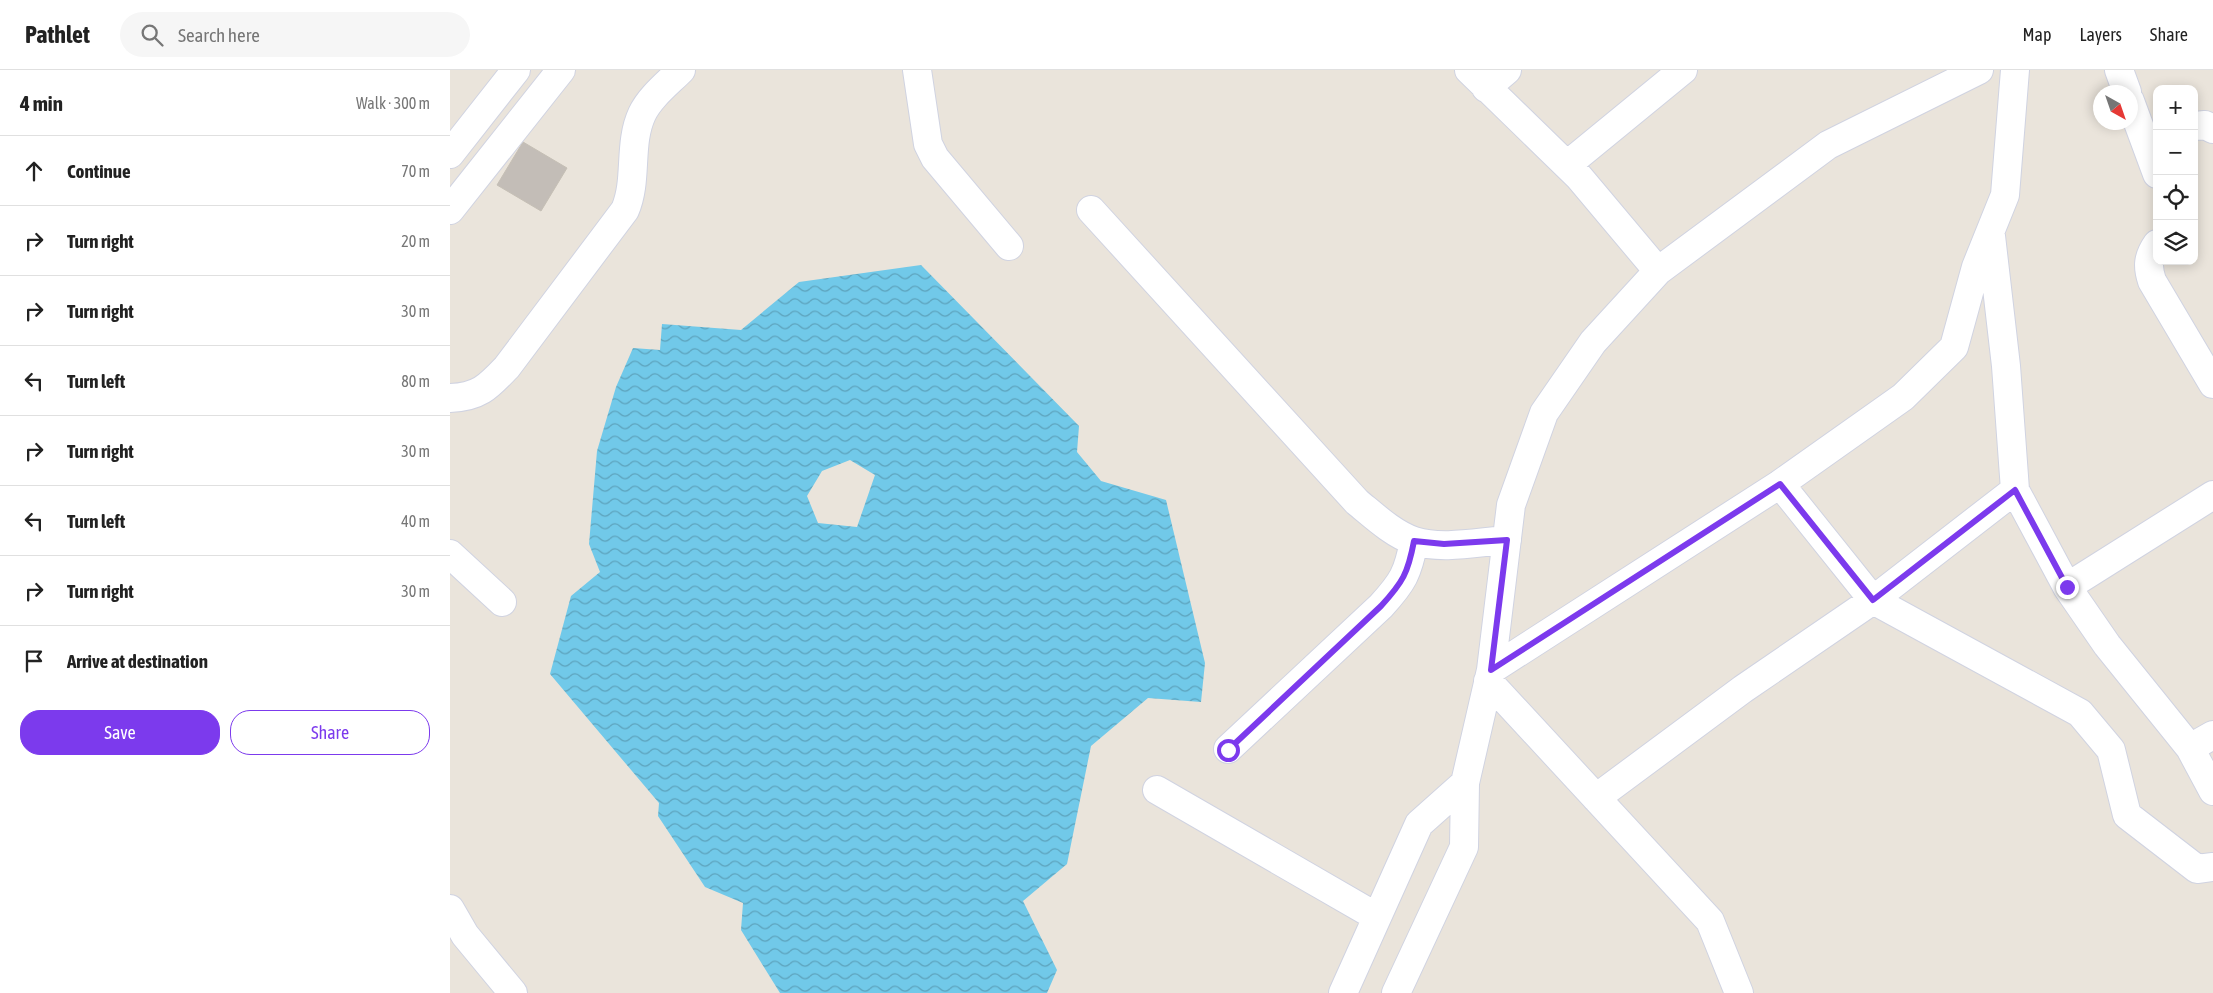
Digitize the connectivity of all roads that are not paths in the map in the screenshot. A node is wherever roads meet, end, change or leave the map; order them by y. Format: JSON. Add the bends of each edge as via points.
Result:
{"nodes":[{"id":1,"x":516,"y":70,"type":"edge"},
{"id":2,"x":561,"y":70,"type":"edge"},
{"id":3,"x":681,"y":70,"type":"edge"},
{"id":4,"x":917,"y":70,"type":"edge"},
{"id":5,"x":1507,"y":70,"type":"edge"},
{"id":6,"x":1683,"y":70,"type":"edge"},
{"id":7,"x":1979,"y":70,"type":"edge"},
{"id":8,"x":2015,"y":70,"type":"edge"},
{"id":9,"x":2119,"y":70,"type":"edge"},
{"id":10,"x":1477,"y":79,"type":"edge"},
{"id":11,"x":2125,"y":85,"type":"edge"},
{"id":12,"x":2138,"y":112,"type":"edge"},
{"id":13,"x":2198,"y":126,"type":"edge"},
{"id":14,"x":2149,"y":128,"type":"edge"},
{"id":15,"x":2213,"y":129,"type":"edge"},
{"id":16,"x":2153,"y":151,"type":"edge"},
{"id":17,"x":450,"y":154,"type":"edge"},
{"id":18,"x":1567,"y":165,"type":"junction"},
{"id":19,"x":450,"y":210,"type":"edge"},
{"id":20,"x":1092,"y":210,"type":"dead end"},
{"id":21,"x":1990,"y":232,"type":"junction"},
{"id":22,"x":1010,"y":246,"type":"dead end"},
{"id":23,"x":2153,"y":249,"type":"edge"},
{"id":24,"x":1658,"y":271,"type":"junction"},
{"id":25,"x":2213,"y":384,"type":"edge"},
{"id":26,"x":450,"y":398,"type":"edge"},
{"id":27,"x":1780,"y":484,"type":"junction"},
{"id":28,"x":2015,"y":490,"type":"junction"},
{"id":29,"x":2213,"y":496,"type":"edge"},
{"id":30,"x":1507,"y":540,"type":"junction"},
{"id":31,"x":1414,"y":541,"type":"junction"},
{"id":32,"x":450,"y":554,"type":"edge"},
{"id":33,"x":2067,"y":587,"type":"junction"},
{"id":34,"x":1873,"y":600,"type":"junction"},
{"id":35,"x":502,"y":602,"type":"dead end"},
{"id":36,"x":1489,"y":675,"type":"junction"},
{"id":37,"x":2213,"y":735,"type":"edge"},
{"id":38,"x":2190,"y":748,"type":"junction"},
{"id":39,"x":1228,"y":750,"type":"dead end"},
{"id":40,"x":1465,"y":783,"type":"junction"},
{"id":41,"x":1156,"y":790,"type":"dead end"},
{"id":42,"x":2213,"y":791,"type":"edge"},
{"id":43,"x":1596,"y":798,"type":"junction"},
{"id":44,"x":2213,"y":867,"type":"edge"},
{"id":45,"x":450,"y":909,"type":"edge"},
{"id":46,"x":1377,"y":917,"type":"junction"},
{"id":47,"x":511,"y":993,"type":"edge"},
{"id":48,"x":1343,"y":993,"type":"edge"},
{"id":49,"x":1396,"y":993,"type":"edge"},
{"id":50,"x":1738,"y":993,"type":"edge"}],
"edges":[{"from":1,"to":17,"type":"street"},
{"from":2,"to":19,"type":"street"},
{"from":3,"to":26,"type":"street","via":[[642,114],[636,133],[631,196],[625,210],[507,367],[476,394]]},
{"from":4,"to":22,"type":"street","via":[[928,144],[935,158]]},
{"from":5,"to":10,"type":"street"},
{"from":6,"to":18,"type":"street"},
{"from":7,"to":24,"type":"street","via":[[1828,145]]},
{"from":8,"to":21,"type":"street","via":[[2005,195]]},
{"from":9,"to":11,"type":"street"},
{"from":10,"to":18,"type":"street"},
{"from":12,"to":14,"type":"street"},
{"from":13,"to":15,"type":"street"},
{"from":14,"to":16,"type":"street"},
{"from":18,"to":24,"type":"street"},
{"from":20,"to":31,"type":"street","via":[[1357,502],[1382,523]]},
{"from":21,"to":27,"type":"street","via":[[1976,267],[1954,347],[1903,398]]},
{"from":21,"to":28,"type":"street","via":[[2006,366]]},
{"from":23,"to":25,"type":"street","via":[[2147,268],[2152,281]]},
{"from":24,"to":30,"type":"street","via":[[1593,342],[1544,413],[1511,505]]},
{"from":27,"to":34,"type":"street"},
{"from":27,"to":36,"type":"street"},
{"from":28,"to":33,"type":"street"},
{"from":28,"to":34,"type":"street"},
{"from":29,"to":33,"type":"street"},
{"from":30,"to":31,"type":"street","via":[[1444,544]]},
{"from":30,"to":36,"type":"street"},
{"from":31,"to":39,"type":"street","via":[[1409,568],[1399,587]]},
{"from":32,"to":35,"type":"street"},
{"from":33,"to":38,"type":"street","via":[[2107,645]]},
{"from":34,"to":43,"type":"street","via":[[1742,689]]},
{"from":34,"to":44,"type":"street","via":[[2080,713],[2112,750],[2127,816],[2197,869]]},
{"from":36,"to":40,"type":"street"},
{"from":36,"to":43,"type":"street"},
{"from":37,"to":38,"type":"street"},
{"from":38,"to":42,"type":"street"},
{"from":40,"to":46,"type":"street","via":[[1419,824]]},
{"from":40,"to":49,"type":"street","via":[[1464,847]]},
{"from":41,"to":46,"type":"street"},
{"from":43,"to":50,"type":"street","via":[[1710,921]]},
{"from":45,"to":47,"type":"street","via":[[465,936]]},
{"from":46,"to":48,"type":"street"}]}
